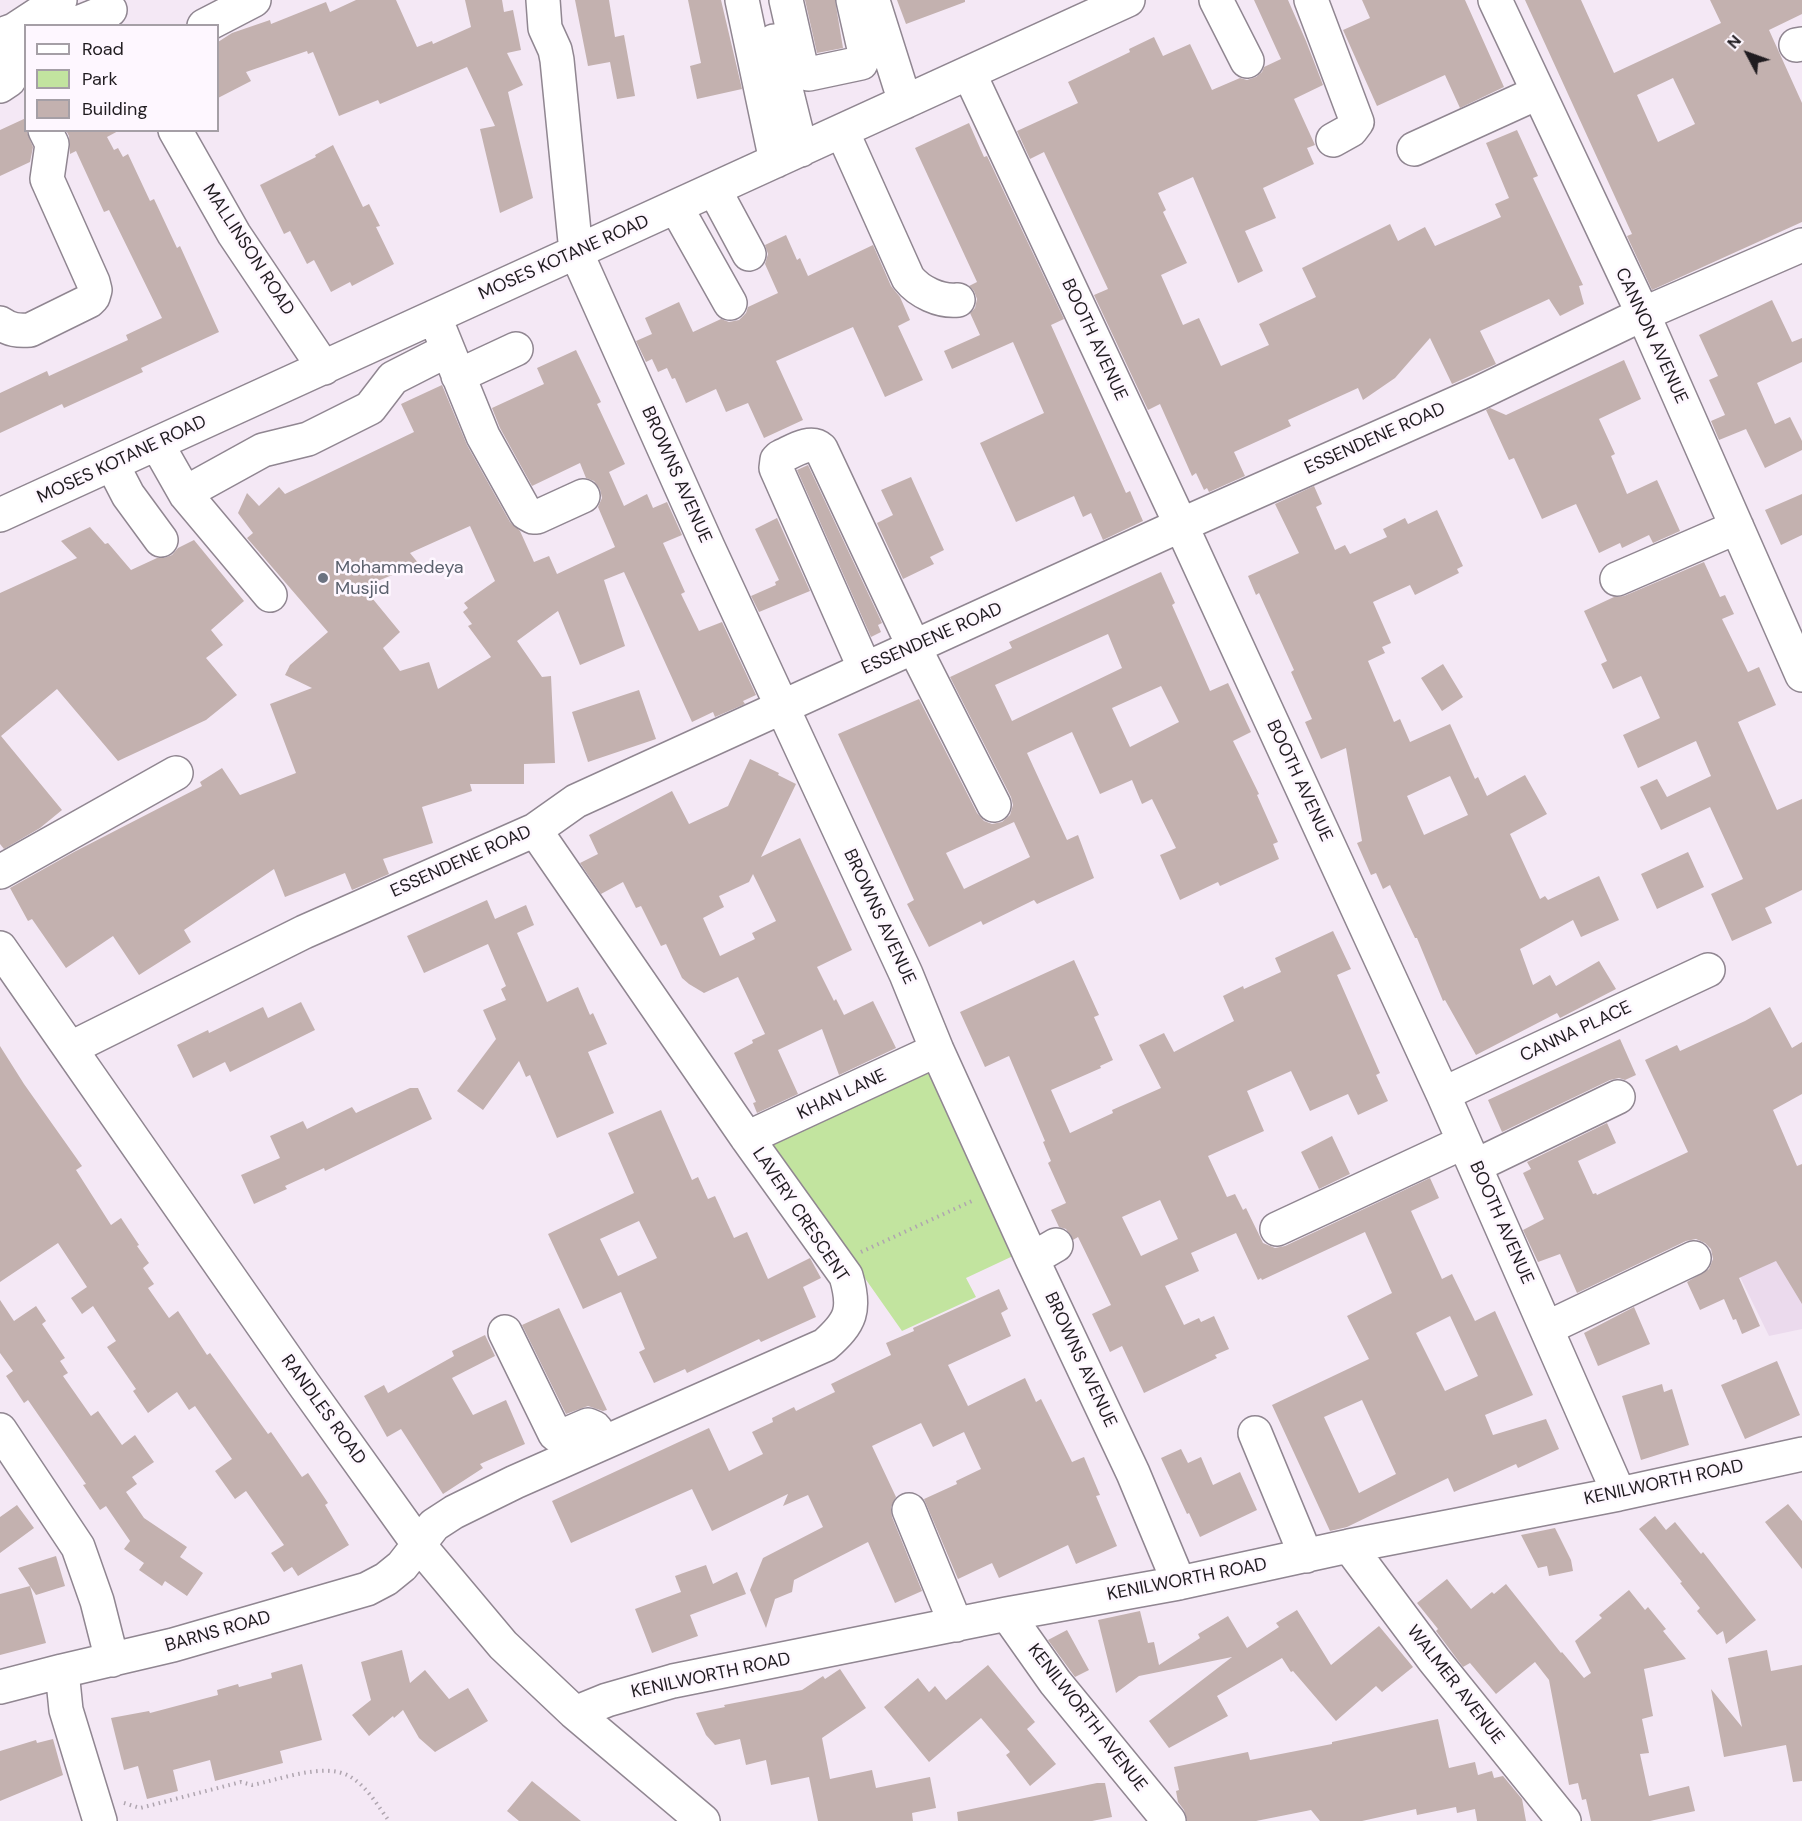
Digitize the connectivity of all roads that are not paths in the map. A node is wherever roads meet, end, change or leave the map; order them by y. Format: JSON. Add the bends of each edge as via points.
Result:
{"nodes":[{"id":1,"x":60,"y":0,"type":"edge"},
{"id":2,"x":254,"y":0,"type":"edge"},
{"id":3,"x":543,"y":0,"type":"edge"},
{"id":4,"x":742,"y":0,"type":"edge"},
{"id":5,"x":767,"y":0,"type":"edge"},
{"id":6,"x":786,"y":0,"type":"edge"},
{"id":7,"x":853,"y":0,"type":"edge"},
{"id":8,"x":873,"y":0,"type":"edge"},
{"id":9,"x":1128,"y":0,"type":"edge"},
{"id":10,"x":1216,"y":0,"type":"edge"},
{"id":11,"x":1311,"y":0,"type":"edge"},
{"id":12,"x":1495,"y":0,"type":"edge"},
{"id":13,"x":1092,"y":8,"type":"edge"},
{"id":14,"x":111,"y":12,"type":"edge"},
{"id":15,"x":76,"y":24,"type":"edge"},
{"id":16,"x":208,"y":24,"type":"edge"},
{"id":17,"x":0,"y":35,"type":"edge"},
{"id":18,"x":1247,"y":61,"type":"dead end"},
{"id":19,"x":969,"y":73,"type":"junction"},
{"id":20,"x":1537,"y":93,"type":"junction"},
{"id":21,"x":904,"y":102,"type":"junction"},
{"id":22,"x":842,"y":131,"type":"junction"},
{"id":23,"x":46,"y":132,"type":"edge"},
{"id":24,"x":177,"y":132,"type":"edge"},
{"id":25,"x":1333,"y":140,"type":"dead end"},
{"id":26,"x":1414,"y":148,"type":"dead end"},
{"id":27,"x":788,"y":155,"type":"junction"},
{"id":28,"x":714,"y":189,"type":"junction"},
{"id":29,"x":676,"y":207,"type":"junction"},
{"id":30,"x":1802,"y":245,"type":"edge"},
{"id":31,"x":576,"y":252,"type":"junction"},
{"id":32,"x":749,"y":254,"type":"dead end"},
{"id":33,"x":958,"y":300,"type":"dead end"},
{"id":34,"x":730,"y":303,"type":"dead end"},
{"id":35,"x":1643,"y":314,"type":"junction"},
{"id":36,"x":434,"y":317,"type":"junction"},
{"id":37,"x":0,"y":324,"type":"edge"},
{"id":38,"x":516,"y":350,"type":"dead end"},
{"id":39,"x":453,"y":363,"type":"junction"},
{"id":40,"x":324,"y":368,"type":"junction"},
{"id":41,"x":157,"y":444,"type":"junction"},
{"id":42,"x":112,"y":464,"type":"junction"},
{"id":43,"x":185,"y":493,"type":"junction"},
{"id":44,"x":583,"y":496,"type":"dead end"},
{"id":45,"x":3,"y":509,"type":"edge"},
{"id":46,"x":1181,"y":525,"type":"junction"},
{"id":47,"x":1737,"y":527,"type":"junction"},
{"id":48,"x":161,"y":540,"type":"dead end"},
{"id":49,"x":1617,"y":579,"type":"dead end"},
{"id":50,"x":270,"y":595,"type":"dead end"},
{"id":51,"x":914,"y":647,"type":"junction"},
{"id":52,"x":865,"y":669,"type":"junction"},
{"id":53,"x":1802,"y":675,"type":"edge"},
{"id":54,"x":782,"y":707,"type":"junction"},
{"id":55,"x":176,"y":773,"type":"dead end"},
{"id":56,"x":994,"y":805,"type":"dead end"},
{"id":57,"x":535,"y":831,"type":"junction"},
{"id":58,"x":3,"y":864,"type":"edge"},
{"id":59,"x":0,"y":948,"type":"edge"},
{"id":60,"x":1708,"y":970,"type":"dead end"},
{"id":61,"x":71,"y":1048,"type":"junction"},
{"id":62,"x":937,"y":1050,"type":"junction"},
{"id":63,"x":1443,"y":1094,"type":"junction"},
{"id":64,"x":1618,"y":1097,"type":"dead end"},
{"id":65,"x":747,"y":1138,"type":"junction"},
{"id":66,"x":1470,"y":1154,"type":"junction"},
{"id":67,"x":1276,"y":1229,"type":"dead end"},
{"id":68,"x":1694,"y":1258,"type":"dead end"},
{"id":69,"x":1547,"y":1328,"type":"junction"},
{"id":70,"x":505,"y":1332,"type":"dead end"},
{"id":71,"x":0,"y":1430,"type":"edge"},
{"id":72,"x":1255,"y":1432,"type":"dead end"},
{"id":73,"x":603,"y":1443,"type":"junction"},
{"id":74,"x":1802,"y":1454,"type":"edge"},
{"id":75,"x":1619,"y":1494,"type":"junction"},
{"id":76,"x":909,"y":1510,"type":"dead end"},
{"id":77,"x":419,"y":1545,"type":"junction"},
{"id":78,"x":1349,"y":1546,"type":"junction"},
{"id":79,"x":1306,"y":1556,"type":"junction"},
{"id":80,"x":1179,"y":1583,"type":"junction"},
{"id":81,"x":1007,"y":1614,"type":"junction"},
{"id":82,"x":956,"y":1625,"type":"junction"},
{"id":83,"x":112,"y":1660,"type":"junction"},
{"id":84,"x":62,"y":1671,"type":"junction"},
{"id":85,"x":0,"y":1687,"type":"edge"},
{"id":86,"x":575,"y":1713,"type":"junction"},
{"id":87,"x":100,"y":1821,"type":"edge"},
{"id":88,"x":703,"y":1821,"type":"edge"},
{"id":89,"x":1169,"y":1821,"type":"edge"},
{"id":90,"x":1564,"y":1821,"type":"edge"}],
"edges":[{"from":1,"to":17,"type":"street"},
{"from":2,"to":16,"type":"street"},
{"from":3,"to":31,"type":"street","name":"BROWNS AVENUE","via":[[545,28],[557,60]]},
{"from":4,"to":27,"type":"street"},
{"from":5,"to":27,"type":"street"},
{"from":6,"to":7,"type":"street","via":[[801,66],[809,74],[861,63],[865,53]]},
{"from":8,"to":21,"type":"street"},
{"from":9,"to":13,"type":"street","name":"MOSES KOTANE ROAD"},
{"from":10,"to":18,"type":"street"},
{"from":11,"to":25,"type":"street","via":[[1357,122]]},
{"from":12,"to":20,"type":"street","name":"CANNON AVENUE"},
{"from":13,"to":19,"type":"street","name":"MOSES KOTANE ROAD"},
{"from":14,"to":15,"type":"street"},
{"from":19,"to":21,"type":"street","name":"MOSES KOTANE ROAD"},
{"from":19,"to":46,"type":"street","name":"BOOTH AVENUE"},
{"from":20,"to":26,"type":"street"},
{"from":20,"to":35,"type":"street","name":"CANNON AVENUE"},
{"from":21,"to":22,"type":"street","name":"MOSES KOTANE ROAD"},
{"from":22,"to":27,"type":"street","name":"MOSES KOTANE ROAD"},
{"from":22,"to":33,"type":"street","via":[[908,278],[941,300]]},
{"from":23,"to":37,"type":"street","via":[[52,144],[47,179],[93,282],[93,297],[30,330],[19,331]]},
{"from":24,"to":40,"type":"street","name":"MALLINSON ROAD","via":[[234,234]]},
{"from":27,"to":28,"type":"street","name":"MOSES KOTANE ROAD"},
{"from":28,"to":29,"type":"street","name":"MOSES KOTANE ROAD"},
{"from":28,"to":32,"type":"street"},
{"from":29,"to":31,"type":"street","name":"MOSES KOTANE ROAD"},
{"from":29,"to":34,"type":"street"},
{"from":30,"to":35,"type":"street","name":"ESSENDENE ROAD"},
{"from":31,"to":36,"type":"street","name":"MOSES KOTANE ROAD"},
{"from":31,"to":54,"type":"street","name":"BROWNS AVENUE"},
{"from":35,"to":46,"type":"street","name":"ESSENDENE ROAD","via":[[1479,393]]},
{"from":35,"to":47,"type":"street","name":"CANNON AVENUE"},
{"from":36,"to":39,"type":"street"},
{"from":36,"to":40,"type":"street","name":"MOSES KOTANE ROAD"},
{"from":38,"to":39,"type":"street"},
{"from":39,"to":43,"type":"street","via":[[393,378],[370,408],[308,439],[263,450]]},
{"from":39,"to":44,"type":"street","via":[[483,436],[526,513],[537,517]]},
{"from":40,"to":41,"type":"street","name":"MOSES KOTANE ROAD"},
{"from":41,"to":42,"type":"street","name":"MOSES KOTANE ROAD"},
{"from":41,"to":43,"type":"street"},
{"from":42,"to":45,"type":"street","name":"MOSES KOTANE ROAD"},
{"from":42,"to":48,"type":"street","via":[[128,495]]},
{"from":43,"to":50,"type":"street"},
{"from":46,"to":51,"type":"street","name":"ESSENDENE ROAD"},
{"from":46,"to":63,"type":"street","name":"BOOTH AVENUE"},
{"from":47,"to":49,"type":"street"},
{"from":47,"to":53,"type":"street","name":"CANNON AVENUE"},
{"from":51,"to":52,"type":"street","name":"ESSENDENE ROAD"},
{"from":51,"to":52,"type":"street","via":[[821,449],[812,444],[780,457],[776,468]]},
{"from":51,"to":56,"type":"street"},
{"from":52,"to":54,"type":"street","name":"ESSENDENE ROAD"},
{"from":54,"to":57,"type":"street","name":"ESSENDENE ROAD","via":[[576,801]]},
{"from":54,"to":62,"type":"street","name":"BROWNS AVENUE","via":[[906,974]]},
{"from":55,"to":58,"type":"street"},
{"from":57,"to":61,"type":"street","name":"ESSENDENE ROAD","via":[[304,932]]},
{"from":57,"to":65,"type":"street","name":"LAVERY CRESCENT"},
{"from":59,"to":61,"type":"street","name":"RANDLES ROAD"},
{"from":60,"to":63,"type":"street","name":"CANNA PLACE"},
{"from":61,"to":77,"type":"street","name":"RANDLES ROAD"},
{"from":62,"to":65,"type":"street","name":"KHAN LANE"},
{"from":62,"to":80,"type":"street","name":"BROWNS AVENUE","via":[[1000,1189],[1044,1252]]},
{"from":63,"to":66,"type":"street","name":"BOOTH AVENUE"},
{"from":64,"to":66,"type":"street"},
{"from":65,"to":73,"type":"street","name":"LAVERY CRESCENT","via":[[846,1276],[852,1299],[849,1316],[839,1333],[825,1345]]},
{"from":66,"to":67,"type":"street"},
{"from":66,"to":69,"type":"street","name":"BOOTH AVENUE"},
{"from":68,"to":69,"type":"street"},
{"from":69,"to":75,"type":"street","name":"BOOTH AVENUE"},
{"from":70,"to":73,"type":"street","via":[[555,1434],[560,1437],[588,1425],[595,1428]]},
{"from":71,"to":83,"type":"street","via":[[78,1547]]},
{"from":72,"to":79,"type":"street"},
{"from":73,"to":77,"type":"street","name":"LAVERY CRESCENT","via":[[454,1512],[434,1525]]},
{"from":74,"to":75,"type":"street","name":"KENILWORTH ROAD"},
{"from":75,"to":78,"type":"street","name":"KENILWORTH ROAD"},
{"from":76,"to":82,"type":"street"},
{"from":77,"to":83,"type":"street","name":"BARNS ROAD","via":[[402,1566],[367,1589]]},
{"from":77,"to":86,"type":"street","name":"RANDLES ROAD","via":[[503,1645]]},
{"from":78,"to":79,"type":"street","name":"KENILWORTH ROAD"},
{"from":78,"to":90,"type":"street","name":"WALMER AVENUE","via":[[1434,1660]]},
{"from":79,"to":80,"type":"street","name":"KENILWORTH ROAD"},
{"from":80,"to":81,"type":"street","name":"KENILWORTH ROAD"},
{"from":81,"to":82,"type":"street","name":"KENILWORTH ROAD"},
{"from":81,"to":89,"type":"street","name":"KENILWORTH AVENUE","via":[[1055,1682]]},
{"from":82,"to":86,"type":"street","name":"KENILWORTH ROAD","via":[[673,1681]]},
{"from":83,"to":84,"type":"street","name":"BARNS ROAD"},
{"from":84,"to":85,"type":"street","name":"BARNS ROAD"},
{"from":84,"to":87,"type":"street","via":[[66,1710]]},
{"from":86,"to":88,"type":"street","name":"RANDLES ROAD"}]}
